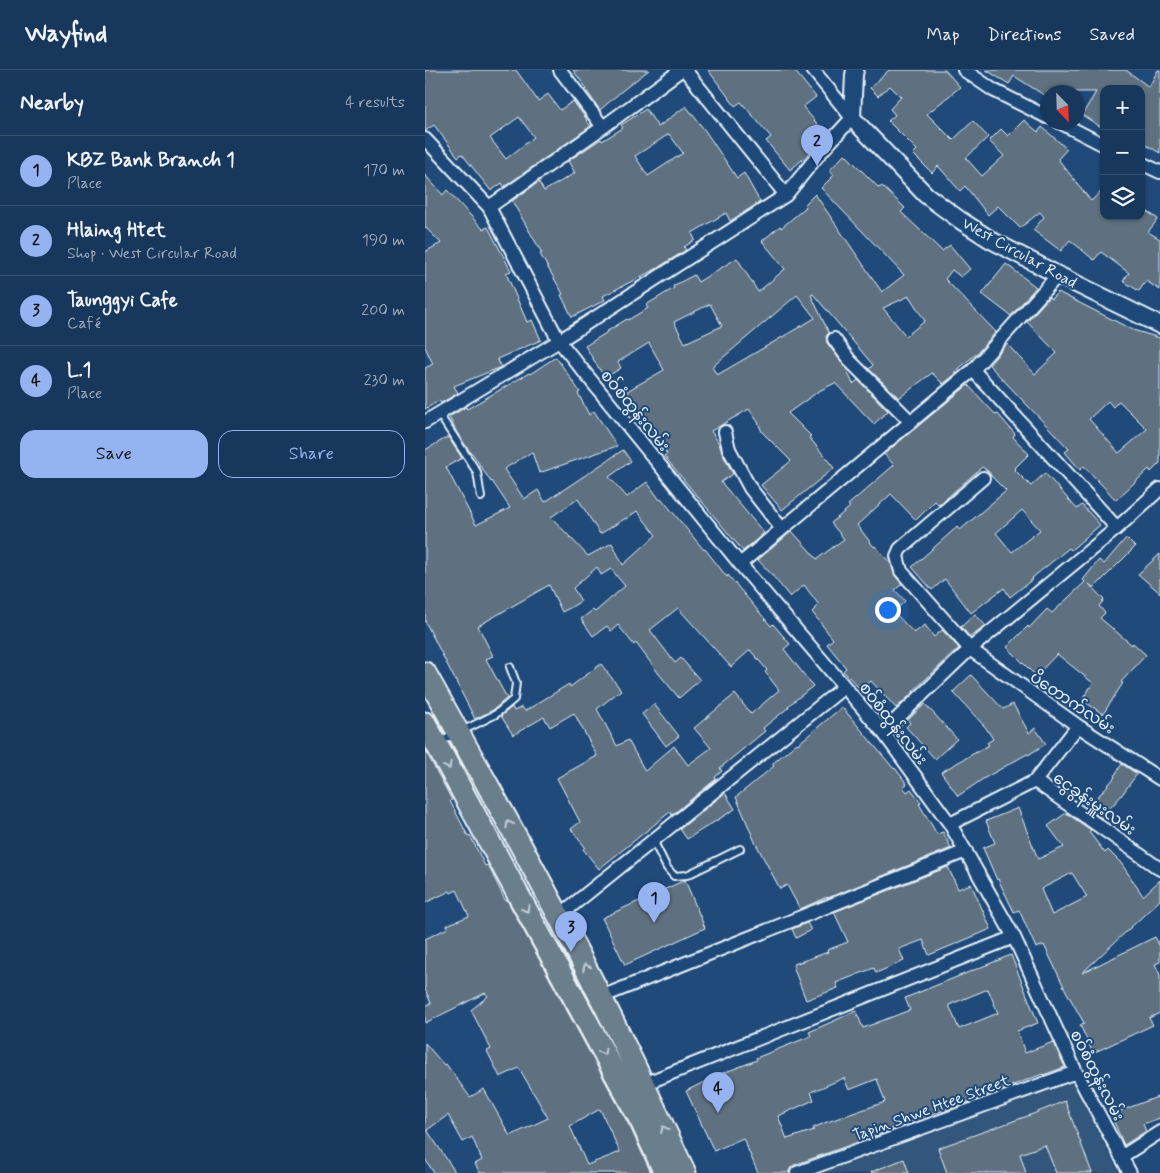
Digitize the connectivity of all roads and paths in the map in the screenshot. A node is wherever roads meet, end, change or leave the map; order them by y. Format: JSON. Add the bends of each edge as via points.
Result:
{"nodes":[{"id":1,"x":560,"y":70,"type":"edge"},
{"id":2,"x":681,"y":70,"type":"edge"},
{"id":3,"x":685,"y":70,"type":"edge"},
{"id":4,"x":813,"y":70,"type":"edge"},
{"id":5,"x":855,"y":70,"type":"edge"},
{"id":6,"x":964,"y":70,"type":"edge"},
{"id":7,"x":1040,"y":114,"type":"edge"},
{"id":8,"x":851,"y":118,"type":"junction"},
{"id":9,"x":603,"y":127,"type":"junction"},
{"id":10,"x":1075,"y":130,"type":"edge"},
{"id":11,"x":425,"y":139,"type":"edge"},
{"id":12,"x":1100,"y":143,"type":"edge"},
{"id":13,"x":1145,"y":165,"type":"edge"},
{"id":14,"x":1160,"y":172,"type":"edge"},
{"id":15,"x":786,"y":195,"type":"junction"},
{"id":16,"x":489,"y":207,"type":"junction"},
{"id":17,"x":1058,"y":275,"type":"junction"},
{"id":18,"x":1160,"y":325,"type":"edge"},
{"id":19,"x":834,"y":339,"type":"dead end"},
{"id":20,"x":559,"y":341,"type":"junction"},
{"id":21,"x":973,"y":370,"type":"junction"},
{"id":22,"x":439,"y":414,"type":"junction"},
{"id":23,"x":425,"y":422,"type":"edge"},
{"id":24,"x":911,"y":422,"type":"junction"},
{"id":25,"x":725,"y":432,"type":"dead end"},
{"id":26,"x":983,"y":478,"type":"dead end"},
{"id":27,"x":1160,"y":489,"type":"edge"},
{"id":28,"x":481,"y":497,"type":"dead end"},
{"id":29,"x":1117,"y":528,"type":"junction"},
{"id":30,"x":782,"y":529,"type":"junction"},
{"id":31,"x":741,"y":564,"type":"junction"},
{"id":32,"x":970,"y":650,"type":"junction"},
{"id":33,"x":510,"y":667,"type":"dead end"},
{"id":34,"x":425,"y":673,"type":"edge"},
{"id":35,"x":844,"y":686,"type":"junction"},
{"id":36,"x":425,"y":723,"type":"edge"},
{"id":37,"x":1078,"y":726,"type":"junction"},
{"id":38,"x":883,"y":732,"type":"junction"},
{"id":39,"x":459,"y":733,"type":"junction"},
{"id":40,"x":436,"y":745,"type":"junction"},
{"id":41,"x":1160,"y":779,"type":"edge"},
{"id":42,"x":1035,"y":781,"type":"junction"},
{"id":43,"x":950,"y":824,"type":"junction"},
{"id":44,"x":653,"y":840,"type":"junction"},
{"id":45,"x":740,"y":849,"type":"dead end"},
{"id":46,"x":966,"y":851,"type":"junction"},
{"id":47,"x":1160,"y":869,"type":"edge"},
{"id":48,"x":559,"y":916,"type":"junction"},
{"id":49,"x":1014,"y":937,"type":"junction"},
{"id":50,"x":601,"y":997,"type":"junction"},
{"id":51,"x":1076,"y":1072,"type":"junction"},
{"id":52,"x":644,"y":1084,"type":"junction"},
{"id":53,"x":1160,"y":1132,"type":"edge"},
{"id":54,"x":1121,"y":1157,"type":"junction"},
{"id":55,"x":676,"y":1172,"type":"edge"},
{"id":56,"x":797,"y":1173,"type":"edge"},
{"id":57,"x":1130,"y":1173,"type":"edge"}],
"edges":[{"from":1,"to":9,"type":"street"},
{"from":2,"to":9,"type":"street"},
{"from":3,"to":15,"type":"street"},
{"from":4,"to":8,"type":"street"},
{"from":5,"to":8,"type":"street"},
{"from":6,"to":7,"type":"street","via":[[993,90]]},
{"from":8,"to":15,"type":"street"},
{"from":8,"to":17,"type":"street","name":"West Circular Road","via":[[926,195],[991,240]]},
{"from":9,"to":16,"type":"street"},
{"from":10,"to":12,"type":"street"},
{"from":11,"to":16,"type":"street","name":"စဝ်စံထွန်းလမ်း"},
{"from":13,"to":14,"type":"street"},
{"from":15,"to":20,"type":"street"},
{"from":16,"to":20,"type":"street","name":"စဝ်စံထွန်းလမ်း"},
{"from":17,"to":18,"type":"street","name":"West Circular Road"},
{"from":17,"to":21,"type":"street"},
{"from":19,"to":24,"type":"street","via":[[850,361]]},
{"from":20,"to":22,"type":"street"},
{"from":20,"to":31,"type":"street","name":"စဝ်စံထွန်းလမ်း"},
{"from":21,"to":24,"type":"street"},
{"from":21,"to":29,"type":"street"},
{"from":22,"to":23,"type":"street"},
{"from":22,"to":28,"type":"lane","via":[[477,472]]},
{"from":24,"to":30,"type":"street"},
{"from":25,"to":30,"type":"street","via":[[729,449],[750,488]]},
{"from":26,"to":32,"type":"street","name":"ပိတောက်လမ်း","via":[[897,556],[901,570]]},
{"from":27,"to":29,"type":"street"},
{"from":29,"to":32,"type":"street"},
{"from":30,"to":31,"type":"street"},
{"from":31,"to":35,"type":"street","name":"စဝ်စံထွန်းလမ်း"},
{"from":32,"to":37,"type":"street","name":"ပိတောက်လမ်း"},
{"from":32,"to":38,"type":"street"},
{"from":33,"to":39,"type":"lane","via":[[516,683],[514,699],[496,714]]},
{"from":34,"to":39,"type":"highway"},
{"from":35,"to":38,"type":"street","name":"စဝ်စံထွန်းလမ်း"},
{"from":35,"to":44,"type":"street"},
{"from":36,"to":40,"type":"highway"},
{"from":37,"to":41,"type":"street","name":"ပိတောက်လမ်း"},
{"from":37,"to":42,"type":"street"},
{"from":38,"to":43,"type":"street","name":"စဝ်စံထွန်းလမ်း"},
{"from":39,"to":40,"type":"lane"},
{"from":48,"to":39,"type":"highway","one_way":true},
{"from":40,"to":55,"type":"highway","one_way":true,"via":[[642,1123]]},
{"from":42,"to":43,"type":"street"},
{"from":42,"to":47,"type":"street","name":"ငွေခွန်းမှူးလမ်း"},
{"from":43,"to":46,"type":"street","name":"စဝ်စံထွန်းလမ်း"},
{"from":44,"to":45,"type":"lane","via":[[674,876],[687,875]]},
{"from":44,"to":48,"type":"street"},
{"from":46,"to":49,"type":"street","name":"စဝ်စံထွန်းလမ်း"},
{"from":46,"to":50,"type":"street"},
{"from":50,"to":48,"type":"highway","one_way":true},
{"from":49,"to":51,"type":"street","name":"စဝ်စံထွန်းလမ်း"},
{"from":49,"to":52,"type":"street"},
{"from":50,"to":52,"type":"highway"},
{"from":51,"to":54,"type":"street","name":"စဝ်စံထွန်းလမ်း"},
{"from":51,"to":56,"type":"street","name":"Tapin Shwe Htee Street"},
{"from":55,"to":52,"type":"highway","one_way":true},
{"from":53,"to":54,"type":"street"},
{"from":54,"to":57,"type":"street","name":"စဝ်စံထွန်းလမ်း"}]}
